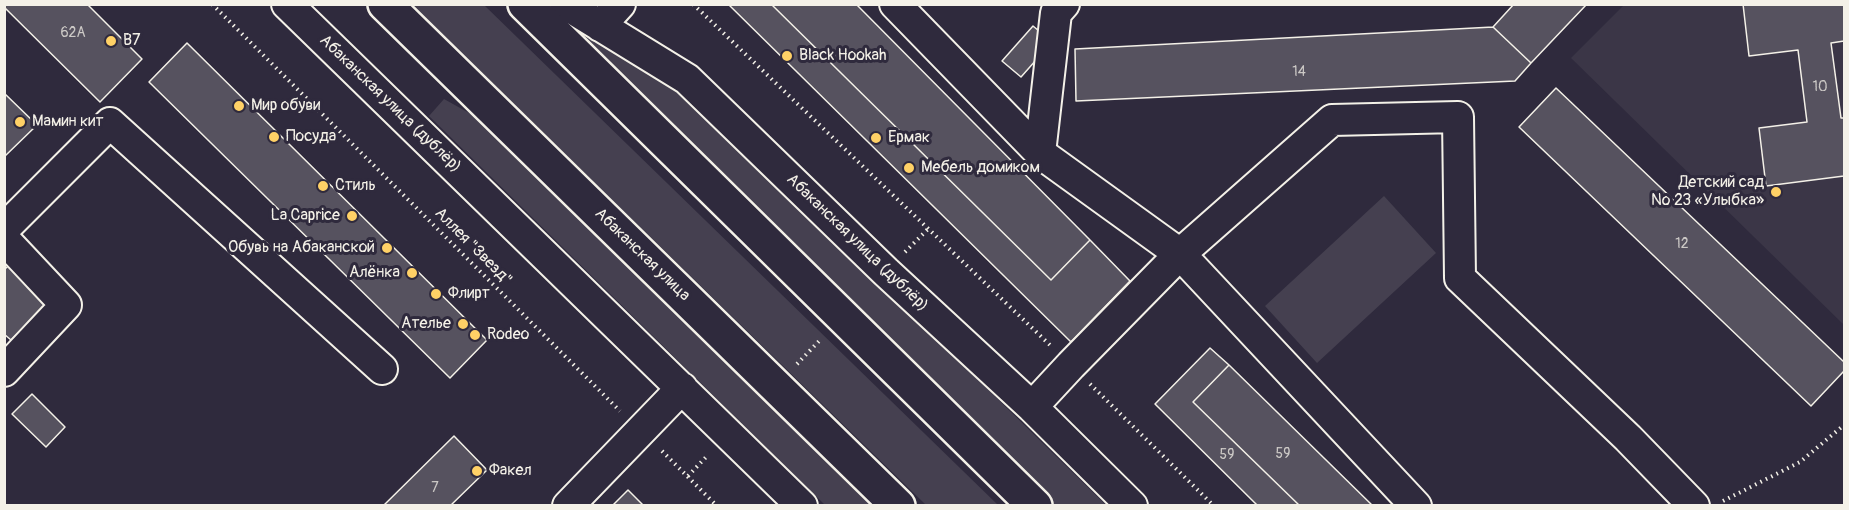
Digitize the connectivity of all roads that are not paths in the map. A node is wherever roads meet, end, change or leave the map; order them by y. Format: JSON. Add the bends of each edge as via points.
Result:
{"nodes":[{"id":1,"x":287,"y":4,"type":"edge"},
{"id":2,"x":385,"y":4,"type":"edge"},
{"id":3,"x":525,"y":4,"type":"edge"},
{"id":4,"x":565,"y":4,"type":"edge"},
{"id":5,"x":620,"y":4,"type":"edge"},
{"id":6,"x":895,"y":4,"type":"edge"},
{"id":7,"x":1064,"y":4,"type":"edge"},
{"id":8,"x":600,"y":26,"type":"junction"},
{"id":9,"x":1040,"y":153,"type":"junction"},
{"id":10,"x":6,"y":226,"type":"edge"},
{"id":11,"x":1180,"y":254,"type":"junction"},
{"id":12,"x":382,"y":369,"type":"dead end"},
{"id":13,"x":4,"y":371,"type":"edge"},
{"id":14,"x":682,"y":388,"type":"junction"},
{"id":15,"x":1032,"y":407,"type":"junction"},
{"id":16,"x":568,"y":506,"type":"edge"},
{"id":17,"x":802,"y":506,"type":"edge"},
{"id":18,"x":898,"y":506,"type":"edge"},
{"id":19,"x":1035,"y":506,"type":"edge"},
{"id":20,"x":1132,"y":506,"type":"edge"},
{"id":21,"x":1416,"y":506,"type":"edge"},
{"id":22,"x":1694,"y":506,"type":"edge"}],
"edges":[{"from":1,"to":14,"type":"street","name":"Абаканская улица (дублёр)"},
{"from":2,"to":18,"type":"main road","name":"Абаканская улица"},
{"from":3,"to":19,"type":"main road"},
{"from":4,"to":8,"type":"street","name":"Абаканская улица (дублёр)"},
{"from":5,"to":8,"type":"street"},
{"from":6,"to":9,"type":"street"},
{"from":7,"to":9,"type":"street","via":[[1056,13]]},
{"from":8,"to":15,"type":"street","name":"Абаканская улица (дублёр)","via":[[687,79]]},
{"from":9,"to":11,"type":"street"},
{"from":10,"to":12,"type":"street","via":[[110,123]]},
{"from":10,"to":13,"type":"street","via":[[66,305]]},
{"from":11,"to":15,"type":"street"},
{"from":11,"to":21,"type":"street"},
{"from":11,"to":22,"type":"street","via":[[1332,120],[1458,117],[1460,278]]},
{"from":14,"to":16,"type":"street"},
{"from":14,"to":17,"type":"street","name":"Абаканская улица (дублёр)"},
{"from":15,"to":20,"type":"street","name":"Абаканская улица (дублёр)"}]}
